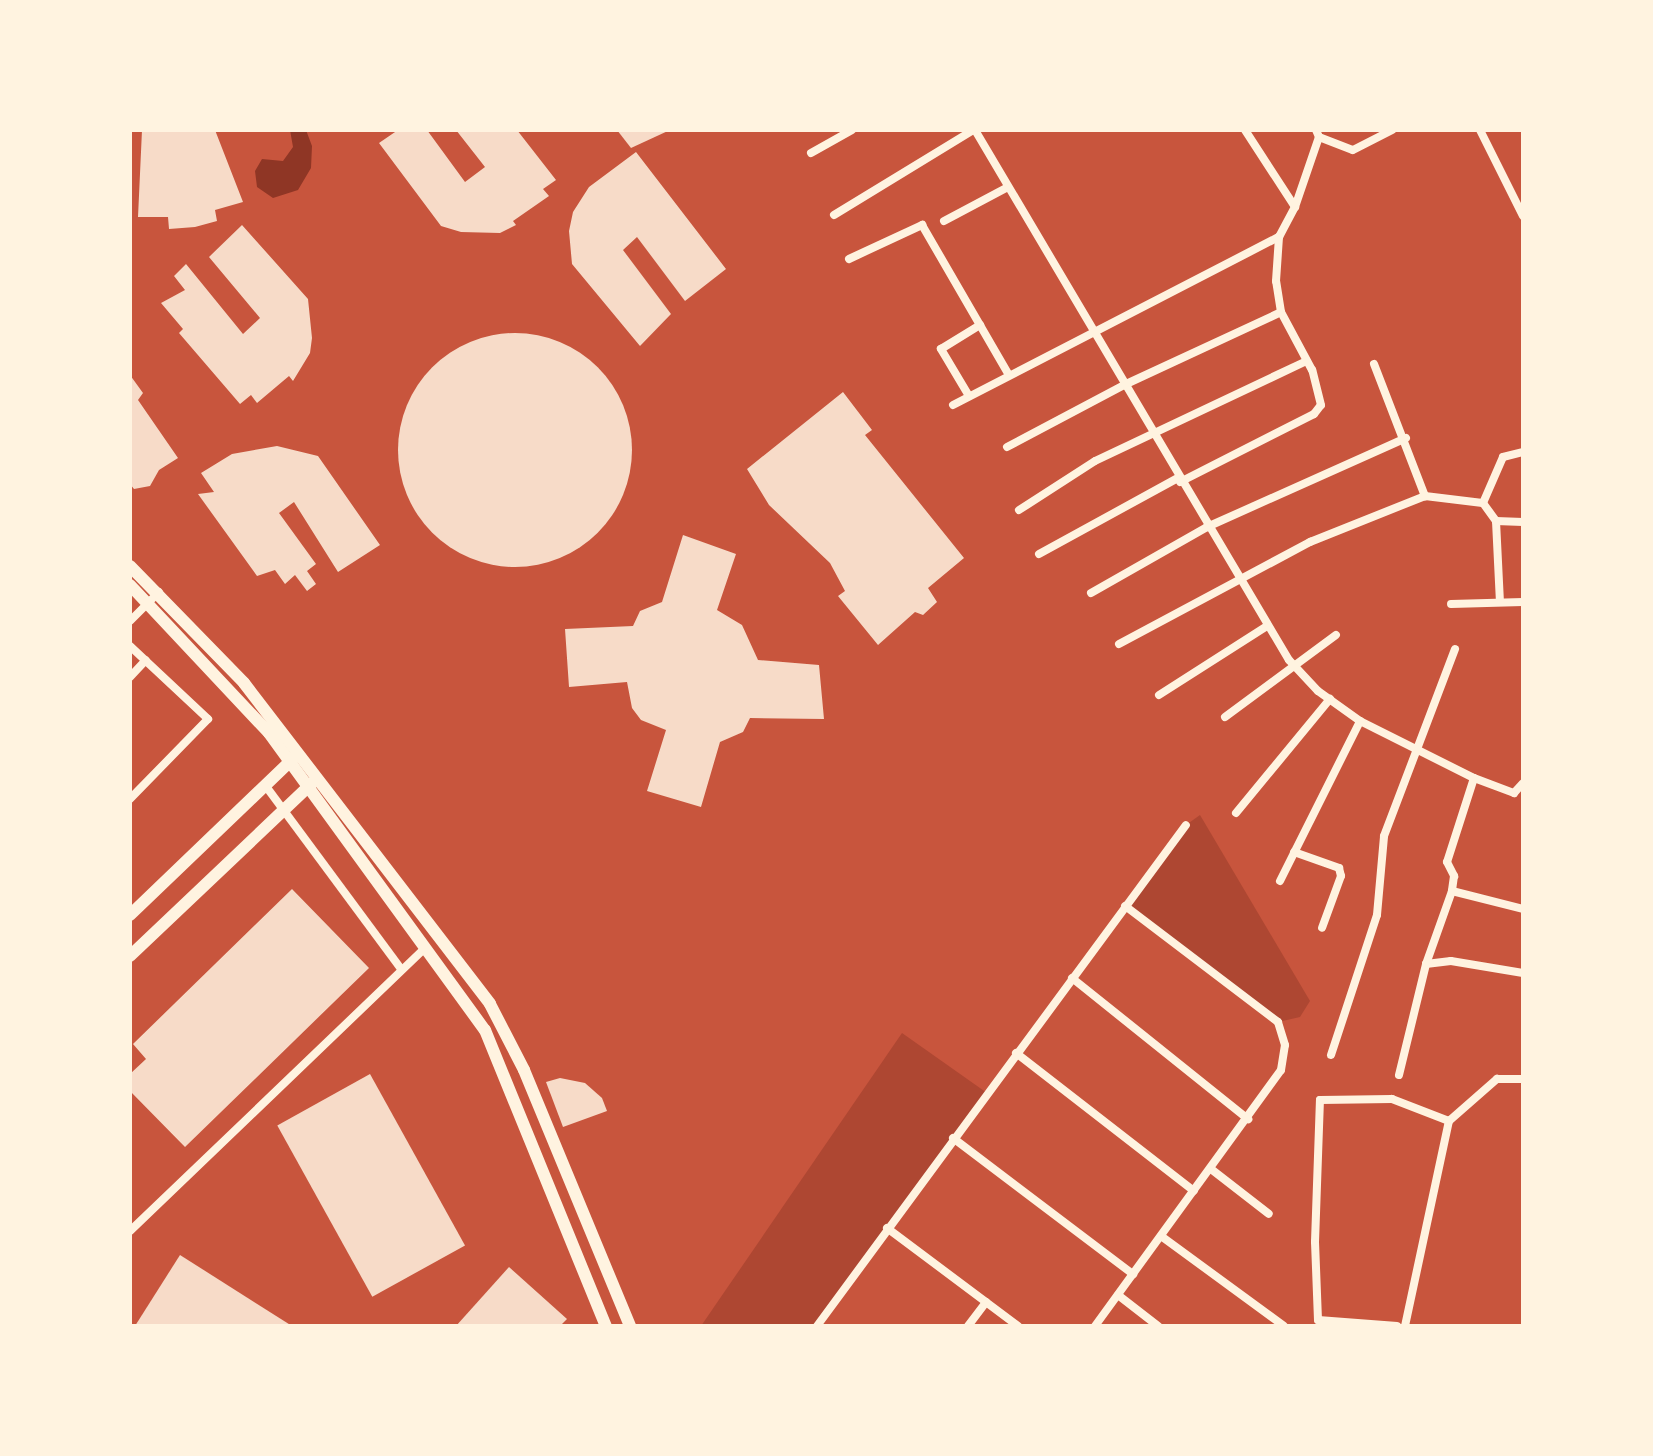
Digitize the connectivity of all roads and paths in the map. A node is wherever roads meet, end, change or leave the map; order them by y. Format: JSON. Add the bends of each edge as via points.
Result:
{"nodes":[{"id":1,"x":852,"y":130,"type":"edge"},
{"id":2,"x":974,"y":130,"type":"edge"},
{"id":3,"x":1245,"y":130,"type":"edge"},
{"id":4,"x":1392,"y":130,"type":"edge"},
{"id":5,"x":1480,"y":130,"type":"edge"},
{"id":6,"x":1317,"y":134,"type":"edge"},
{"id":7,"x":811,"y":153,"type":"dead end"},
{"id":8,"x":1008,"y":187,"type":"junction"},
{"id":9,"x":1295,"y":207,"type":"junction"},
{"id":10,"x":834,"y":215,"type":"dead end"},
{"id":11,"x":1523,"y":216,"type":"edge"},
{"id":12,"x":944,"y":221,"type":"dead end"},
{"id":13,"x":1279,"y":237,"type":"junction"},
{"id":14,"x":849,"y":259,"type":"dead end"},
{"id":15,"x":1281,"y":312,"type":"junction"},
{"id":16,"x":980,"y":325,"type":"junction"},
{"id":17,"x":1092,"y":330,"type":"junction"},
{"id":18,"x":1307,"y":361,"type":"junction"},
{"id":19,"x":1374,"y":364,"type":"dead end"},
{"id":20,"x":1009,"y":375,"type":"junction"},
{"id":21,"x":1124,"y":385,"type":"junction"},
{"id":22,"x":969,"y":396,"type":"junction"},
{"id":23,"x":953,"y":405,"type":"dead end"},
{"id":24,"x":1152,"y":434,"type":"junction"},
{"id":25,"x":1406,"y":438,"type":"junction"},
{"id":26,"x":1007,"y":447,"type":"dead end"},
{"id":27,"x":1523,"y":452,"type":"edge"},
{"id":28,"x":1179,"y":480,"type":"junction"},
{"id":29,"x":1425,"y":496,"type":"junction"},
{"id":30,"x":1483,"y":503,"type":"junction"},
{"id":31,"x":1019,"y":510,"type":"dead end"},
{"id":32,"x":1496,"y":521,"type":"junction"},
{"id":33,"x":1523,"y":522,"type":"edge"},
{"id":34,"x":1207,"y":527,"type":"junction"},
{"id":35,"x":1039,"y":554,"type":"dead end"},
{"id":36,"x":135,"y":571,"type":"edge"},
{"id":37,"x":1238,"y":580,"type":"junction"},
{"id":38,"x":130,"y":585,"type":"edge"},
{"id":39,"x":159,"y":592,"type":"junction"},
{"id":40,"x":1091,"y":593,"type":"dead end"},
{"id":41,"x":1500,"y":602,"type":"junction"},
{"id":42,"x":1523,"y":602,"type":"edge"},
{"id":43,"x":148,"y":603,"type":"junction"},
{"id":44,"x":1451,"y":604,"type":"dead end"},
{"id":45,"x":130,"y":621,"type":"edge"},
{"id":46,"x":1267,"y":626,"type":"junction"},
{"id":47,"x":1336,"y":635,"type":"dead end"},
{"id":48,"x":1119,"y":644,"type":"dead end"},
{"id":49,"x":130,"y":646,"type":"edge"},
{"id":50,"x":1455,"y":649,"type":"dead end"},
{"id":51,"x":146,"y":660,"type":"junction"},
{"id":52,"x":1292,"y":663,"type":"junction"},
{"id":53,"x":130,"y":677,"type":"edge"},
{"id":54,"x":1159,"y":695,"type":"dead end"},
{"id":55,"x":1330,"y":699,"type":"junction"},
{"id":56,"x":1225,"y":717,"type":"dead end"},
{"id":57,"x":1360,"y":721,"type":"junction"},
{"id":58,"x":1419,"y":750,"type":"junction"},
{"id":59,"x":294,"y":758,"type":"junction"},
{"id":60,"x":1474,"y":778,"type":"junction"},
{"id":61,"x":313,"y":783,"type":"junction"},
{"id":62,"x":1523,"y":783,"type":"edge"},
{"id":63,"x":265,"y":785,"type":"junction"},
{"id":64,"x":130,"y":799,"type":"edge"},
{"id":65,"x":283,"y":810,"type":"junction"},
{"id":66,"x":1236,"y":813,"type":"dead end"},
{"id":67,"x":1186,"y":825,"type":"dead end"},
{"id":68,"x":1294,"y":852,"type":"junction"},
{"id":69,"x":1280,"y":881,"type":"dead end"},
{"id":70,"x":1452,"y":891,"type":"junction"},
{"id":71,"x":1125,"y":906,"type":"junction"},
{"id":72,"x":1523,"y":909,"type":"edge"},
{"id":73,"x":130,"y":915,"type":"edge"},
{"id":74,"x":1322,"y":928,"type":"dead end"},
{"id":75,"x":426,"y":947,"type":"junction"},
{"id":76,"x":130,"y":956,"type":"edge"},
{"id":77,"x":1426,"y":964,"type":"junction"},
{"id":78,"x":401,"y":969,"type":"junction"},
{"id":79,"x":1523,"y":973,"type":"edge"},
{"id":80,"x":1072,"y":978,"type":"junction"},
{"id":81,"x":1016,"y":1053,"type":"junction"},
{"id":82,"x":1331,"y":1055,"type":"dead end"},
{"id":83,"x":1399,"y":1075,"type":"dead end"},
{"id":84,"x":1523,"y":1079,"type":"edge"},
{"id":85,"x":1248,"y":1119,"type":"junction"},
{"id":86,"x":1449,"y":1121,"type":"junction"},
{"id":87,"x":953,"y":1138,"type":"junction"},
{"id":88,"x":1211,"y":1169,"type":"junction"},
{"id":89,"x":1194,"y":1191,"type":"junction"},
{"id":90,"x":1269,"y":1214,"type":"dead end"},
{"id":91,"x":590,"y":1226,"type":"junction"},
{"id":92,"x":887,"y":1228,"type":"junction"},
{"id":93,"x":130,"y":1231,"type":"edge"},
{"id":94,"x":571,"y":1235,"type":"junction"},
{"id":95,"x":1161,"y":1236,"type":"junction"},
{"id":96,"x":1133,"y":1274,"type":"junction"},
{"id":97,"x":1118,"y":1295,"type":"junction"},
{"id":98,"x":986,"y":1302,"type":"junction"},
{"id":99,"x":1383,"y":1324,"type":"edge"},
{"id":100,"x":606,"y":1326,"type":"edge"},
{"id":101,"x":630,"y":1326,"type":"edge"},
{"id":102,"x":817,"y":1326,"type":"edge"},
{"id":103,"x":968,"y":1326,"type":"edge"},
{"id":104,"x":1018,"y":1326,"type":"edge"},
{"id":105,"x":1095,"y":1326,"type":"edge"},
{"id":106,"x":1158,"y":1326,"type":"edge"},
{"id":107,"x":1284,"y":1326,"type":"edge"},
{"id":108,"x":1397,"y":1326,"type":"edge"},
{"id":109,"x":1405,"y":1326,"type":"edge"}],
"edges":[{"from":1,"to":7,"type":"street"},
{"from":2,"to":8,"type":"street"},
{"from":2,"to":10,"type":"street"},
{"from":3,"to":9,"type":"street"},
{"from":4,"to":6,"type":"street","via":[[1353,150]]},
{"from":5,"to":11,"type":"street"},
{"from":6,"to":9,"type":"street"},
{"from":8,"to":12,"type":"street"},
{"from":8,"to":17,"type":"street"},
{"from":9,"to":13,"type":"street"},
{"from":13,"to":15,"type":"street","via":[[1276,281]]},
{"from":13,"to":17,"type":"street"},
{"from":14,"to":16,"type":"street","via":[[922,225]]},
{"from":15,"to":18,"type":"street"},
{"from":15,"to":21,"type":"street"},
{"from":16,"to":20,"type":"street"},
{"from":16,"to":22,"type":"street","via":[[941,349]]},
{"from":17,"to":20,"type":"street"},
{"from":17,"to":21,"type":"street"},
{"from":18,"to":24,"type":"street"},
{"from":18,"to":28,"type":"street","via":[[1322,396],[1314,414]]},
{"from":19,"to":25,"type":"street"},
{"from":20,"to":22,"type":"street"},
{"from":21,"to":24,"type":"street"},
{"from":21,"to":26,"type":"street"},
{"from":22,"to":23,"type":"street"},
{"from":24,"to":28,"type":"street"},
{"from":24,"to":31,"type":"street","via":[[1095,461]]},
{"from":25,"to":29,"type":"street"},
{"from":25,"to":34,"type":"street"},
{"from":27,"to":30,"type":"street","via":[[1503,457]]},
{"from":28,"to":34,"type":"street"},
{"from":28,"to":35,"type":"street"},
{"from":29,"to":30,"type":"street"},
{"from":29,"to":37,"type":"street","via":[[1310,542]]},
{"from":30,"to":32,"type":"street"},
{"from":32,"to":33,"type":"street"},
{"from":32,"to":41,"type":"street"},
{"from":34,"to":37,"type":"street"},
{"from":34,"to":40,"type":"street"},
{"from":36,"to":38,"type":"street"},
{"from":36,"to":39,"type":"main road"},
{"from":37,"to":46,"type":"street"},
{"from":37,"to":48,"type":"street"},
{"from":38,"to":43,"type":"main road"},
{"from":39,"to":43,"type":"street"},
{"from":39,"to":59,"type":"main road","via":[[244,683]]},
{"from":41,"to":42,"type":"street"},
{"from":41,"to":44,"type":"street"},
{"from":43,"to":45,"type":"street"},
{"from":43,"to":59,"type":"main road"},
{"from":46,"to":52,"type":"street"},
{"from":46,"to":54,"type":"street"},
{"from":47,"to":52,"type":"street"},
{"from":49,"to":51,"type":"street"},
{"from":50,"to":58,"type":"street"},
{"from":51,"to":53,"type":"street"},
{"from":51,"to":64,"type":"street","via":[[208,719]]},
{"from":52,"to":55,"type":"street"},
{"from":52,"to":56,"type":"street"},
{"from":55,"to":57,"type":"street"},
{"from":55,"to":66,"type":"street"},
{"from":57,"to":58,"type":"street"},
{"from":57,"to":68,"type":"street"},
{"from":58,"to":60,"type":"street"},
{"from":58,"to":82,"type":"street","via":[[1384,836],[1377,915]]},
{"from":59,"to":61,"type":"main road"},
{"from":59,"to":63,"type":"main road"},
{"from":60,"to":62,"type":"street","via":[[1514,793]]},
{"from":60,"to":70,"type":"street","via":[[1447,862],[1454,876]]},
{"from":61,"to":65,"type":"main road"},
{"from":61,"to":75,"type":"main road"},
{"from":61,"to":91,"type":"main road","via":[[490,1004]]},
{"from":63,"to":65,"type":"street"},
{"from":63,"to":73,"type":"main road"},
{"from":65,"to":76,"type":"main road"},
{"from":65,"to":78,"type":"street"},
{"from":67,"to":71,"type":"street"},
{"from":68,"to":69,"type":"street"},
{"from":68,"to":74,"type":"street","via":[[1339,868],[1341,876]]},
{"from":70,"to":72,"type":"street"},
{"from":70,"to":77,"type":"street"},
{"from":71,"to":80,"type":"street"},
{"from":71,"to":85,"type":"street","via":[[1278,1022],[1285,1045],[1281,1070]]},
{"from":75,"to":78,"type":"street"},
{"from":75,"to":94,"type":"main road","via":[[485,1030]]},
{"from":77,"to":79,"type":"street","via":[[1451,961]]},
{"from":77,"to":83,"type":"street"},
{"from":78,"to":93,"type":"street"},
{"from":80,"to":81,"type":"street"},
{"from":80,"to":85,"type":"street"},
{"from":81,"to":87,"type":"street"},
{"from":81,"to":89,"type":"street"},
{"from":84,"to":86,"type":"street","via":[[1497,1079]]},
{"from":85,"to":88,"type":"street"},
{"from":86,"to":99,"type":"street","via":[[1392,1099],[1320,1100],[1318,1320]]},
{"from":86,"to":109,"type":"street"},
{"from":87,"to":92,"type":"street"},
{"from":87,"to":96,"type":"street"},
{"from":88,"to":89,"type":"street"},
{"from":88,"to":90,"type":"street"},
{"from":89,"to":95,"type":"street"},
{"from":91,"to":94,"type":"main road"},
{"from":91,"to":101,"type":"main road"},
{"from":92,"to":98,"type":"street"},
{"from":92,"to":102,"type":"street"},
{"from":94,"to":100,"type":"main road"},
{"from":95,"to":96,"type":"street"},
{"from":95,"to":107,"type":"street"},
{"from":96,"to":97,"type":"street"},
{"from":97,"to":105,"type":"street"},
{"from":97,"to":106,"type":"street"},
{"from":98,"to":103,"type":"street"},
{"from":98,"to":104,"type":"street"},
{"from":99,"to":108,"type":"street"}]}
